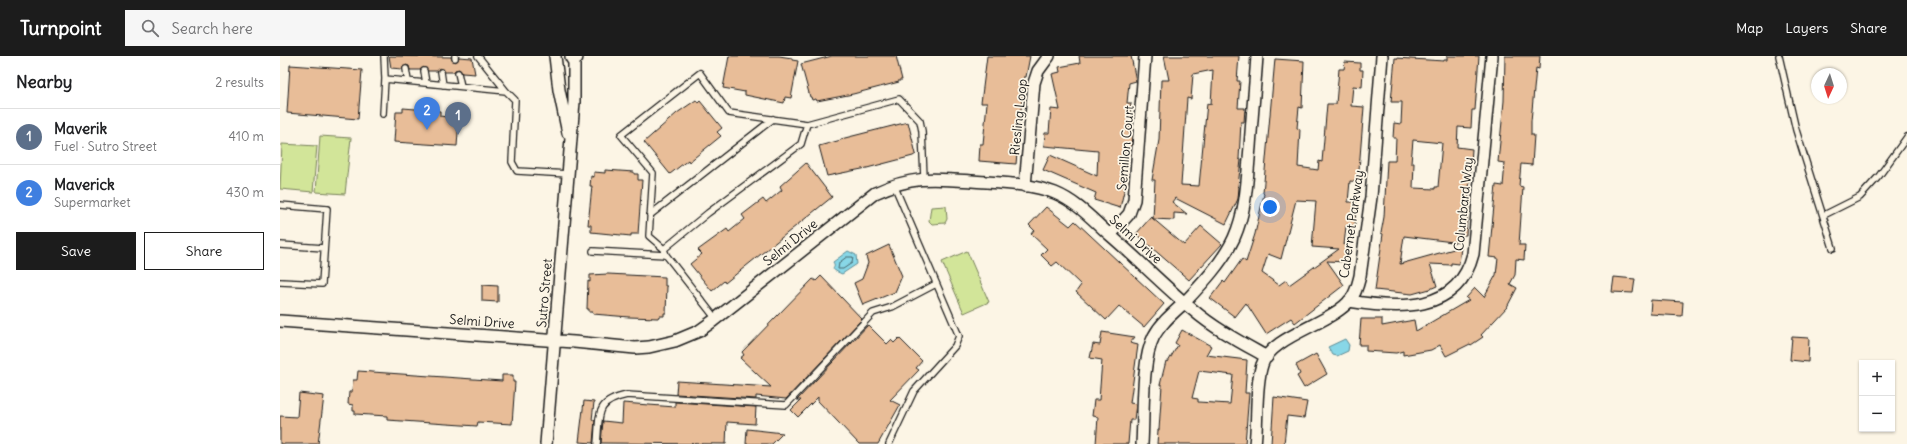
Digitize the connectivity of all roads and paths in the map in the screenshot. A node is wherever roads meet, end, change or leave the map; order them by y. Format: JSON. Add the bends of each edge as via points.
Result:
{"nodes":[{"id":1,"x":384,"y":56,"type":"edge"},
{"id":2,"x":478,"y":56,"type":"edge"},
{"id":3,"x":555,"y":56,"type":"edge"},
{"id":4,"x":574,"y":56,"type":"edge"},
{"id":5,"x":1049,"y":56,"type":"edge"},
{"id":6,"x":1145,"y":56,"type":"edge"},
{"id":7,"x":1257,"y":56,"type":"edge"},
{"id":8,"x":1382,"y":56,"type":"edge"},
{"id":9,"x":1492,"y":56,"type":"edge"},
{"id":10,"x":1779,"y":56,"type":"edge"},
{"id":11,"x":406,"y":69,"type":"dead end"},
{"id":12,"x":424,"y":70,"type":"dead end"},
{"id":13,"x":441,"y":72,"type":"dead end"},
{"id":14,"x":458,"y":73,"type":"dead end"},
{"id":15,"x":385,"y":79,"type":"junction"},
{"id":16,"x":408,"y":81,"type":"junction"},
{"id":17,"x":426,"y":83,"type":"junction"},
{"id":18,"x":443,"y":85,"type":"junction"},
{"id":19,"x":461,"y":86,"type":"junction"},
{"id":20,"x":506,"y":91,"type":"junction"},
{"id":21,"x":383,"y":114,"type":"dead end"},
{"id":22,"x":773,"y":119,"type":"junction"},
{"id":23,"x":807,"y":124,"type":"junction"},
{"id":24,"x":1907,"y":137,"type":"edge"},
{"id":25,"x":570,"y":144,"type":"junction"},
{"id":26,"x":568,"y":174,"type":"junction"},
{"id":27,"x":924,"y":178,"type":"junction"},
{"id":28,"x":894,"y":184,"type":"junction"},
{"id":29,"x":1025,"y":186,"type":"junction"},
{"id":30,"x":280,"y":205,"type":"edge"},
{"id":31,"x":650,"y":215,"type":"junction"},
{"id":32,"x":1824,"y":215,"type":"junction"},
{"id":33,"x":1110,"y":235,"type":"junction"},
{"id":34,"x":280,"y":245,"type":"edge"},
{"id":35,"x":324,"y":248,"type":"junction"},
{"id":36,"x":1833,"y":248,"type":"dead end"},
{"id":37,"x":664,"y":249,"type":"junction"},
{"id":38,"x":593,"y":251,"type":"dead end"},
{"id":39,"x":666,"y":255,"type":"junction"},
{"id":40,"x":280,"y":282,"type":"edge"},
{"id":41,"x":936,"y":284,"type":"junction"},
{"id":42,"x":1349,"y":301,"type":"junction"},
{"id":43,"x":1184,"y":302,"type":"junction"},
{"id":44,"x":716,"y":319,"type":"junction"},
{"id":45,"x":280,"y":321,"type":"edge"},
{"id":46,"x":554,"y":340,"type":"junction"},
{"id":47,"x":1266,"y":357,"type":"junction"},
{"id":48,"x":546,"y":444,"type":"edge"},
{"id":49,"x":598,"y":444,"type":"edge"},
{"id":50,"x":889,"y":444,"type":"edge"},
{"id":51,"x":1142,"y":444,"type":"edge"},
{"id":52,"x":1255,"y":444,"type":"edge"}],
"edges":[{"from":1,"to":15,"type":"lane"},
{"from":2,"to":20,"type":"lane"},
{"from":3,"to":25,"type":"street","name":"Sutro Street"},
{"from":4,"to":25,"type":"street","name":"Sutro Street","via":[[574,102]]},
{"from":5,"to":29,"type":"street","name":"Riesling Loop","via":[[1038,71],[1034,84]]},
{"from":6,"to":33,"type":"street","name":"Semillon Court","via":[[1133,208]]},
{"from":7,"to":43,"type":"street","via":[[1247,181],[1239,226],[1225,254]]},
{"from":8,"to":42,"type":"street","name":"Cabernet Parkway","via":[[1371,197],[1360,276]]},
{"from":9,"to":42,"type":"street","name":"Columbard Way","via":[[1470,266],[1462,279],[1441,297],[1424,304],[1399,307]]},
{"from":10,"to":32,"type":"lane","via":[[1796,130]]},
{"from":11,"to":16,"type":"lane"},
{"from":12,"to":17,"type":"lane"},
{"from":13,"to":18,"type":"lane"},
{"from":14,"to":19,"type":"lane"},
{"from":15,"to":16,"type":"lane"},
{"from":15,"to":21,"type":"lane"},
{"from":16,"to":17,"type":"lane"},
{"from":17,"to":18,"type":"lane"},
{"from":18,"to":19,"type":"lane"},
{"from":19,"to":20,"type":"lane"},
{"from":20,"to":26,"type":"lane","via":[[515,100],[512,162],[517,171]]},
{"from":22,"to":23,"type":"lane"},
{"from":22,"to":31,"type":"lane"},
{"from":22,"to":31,"type":"lane","via":[[729,113],[700,73],[621,135],[653,173]]},
{"from":23,"to":27,"type":"lane","via":[[899,99],[920,121]]},
{"from":23,"to":37,"type":"lane","via":[[801,144]]},
{"from":24,"to":32,"type":"lane","via":[[1879,176],[1860,197]]},
{"from":25,"to":26,"type":"street","name":"Sutro Street"},
{"from":26,"to":46,"type":"street","name":"Sutro Street"},
{"from":27,"to":28,"type":"street","name":"Selmi Drive"},
{"from":27,"to":29,"type":"street","name":"Selmi Drive"},
{"from":28,"to":41,"type":"lane"},
{"from":28,"to":44,"type":"street","name":"Selmi Drive","via":[[863,201]]},
{"from":29,"to":33,"type":"street","name":"Selmi Drive","via":[[1056,194],[1072,202]]},
{"from":30,"to":35,"type":"lane","via":[[327,209]]},
{"from":31,"to":37,"type":"lane","via":[[649,236]]},
{"from":32,"to":36,"type":"lane"},
{"from":33,"to":43,"type":"street","name":"Selmi Drive"},
{"from":34,"to":35,"type":"lane"},
{"from":35,"to":40,"type":"lane","via":[[322,284]]},
{"from":37,"to":39,"type":"lane"},
{"from":38,"to":39,"type":"lane"},
{"from":39,"to":44,"type":"lane"},
{"from":41,"to":49,"type":"lane","via":[[892,307],[873,313],[786,405],[627,395],[604,404],[600,411]]},
{"from":41,"to":50,"type":"lane","via":[[959,336],[955,346],[914,391]]},
{"from":42,"to":47,"type":"street","name":"Cabernet Parkway","via":[[1313,326],[1290,336]]},
{"from":43,"to":47,"type":"street","name":"Selmi Drive","via":[[1214,325]]},
{"from":43,"to":51,"type":"street","via":[[1164,322],[1154,337],[1147,356]]},
{"from":44,"to":46,"type":"street","name":"Selmi Drive","via":[[686,337],[649,347]]},
{"from":45,"to":46,"type":"street","name":"Selmi Drive"},
{"from":46,"to":48,"type":"street","name":"Sutro Street"},
{"from":47,"to":52,"type":"street","via":[[1260,378]]}]}
